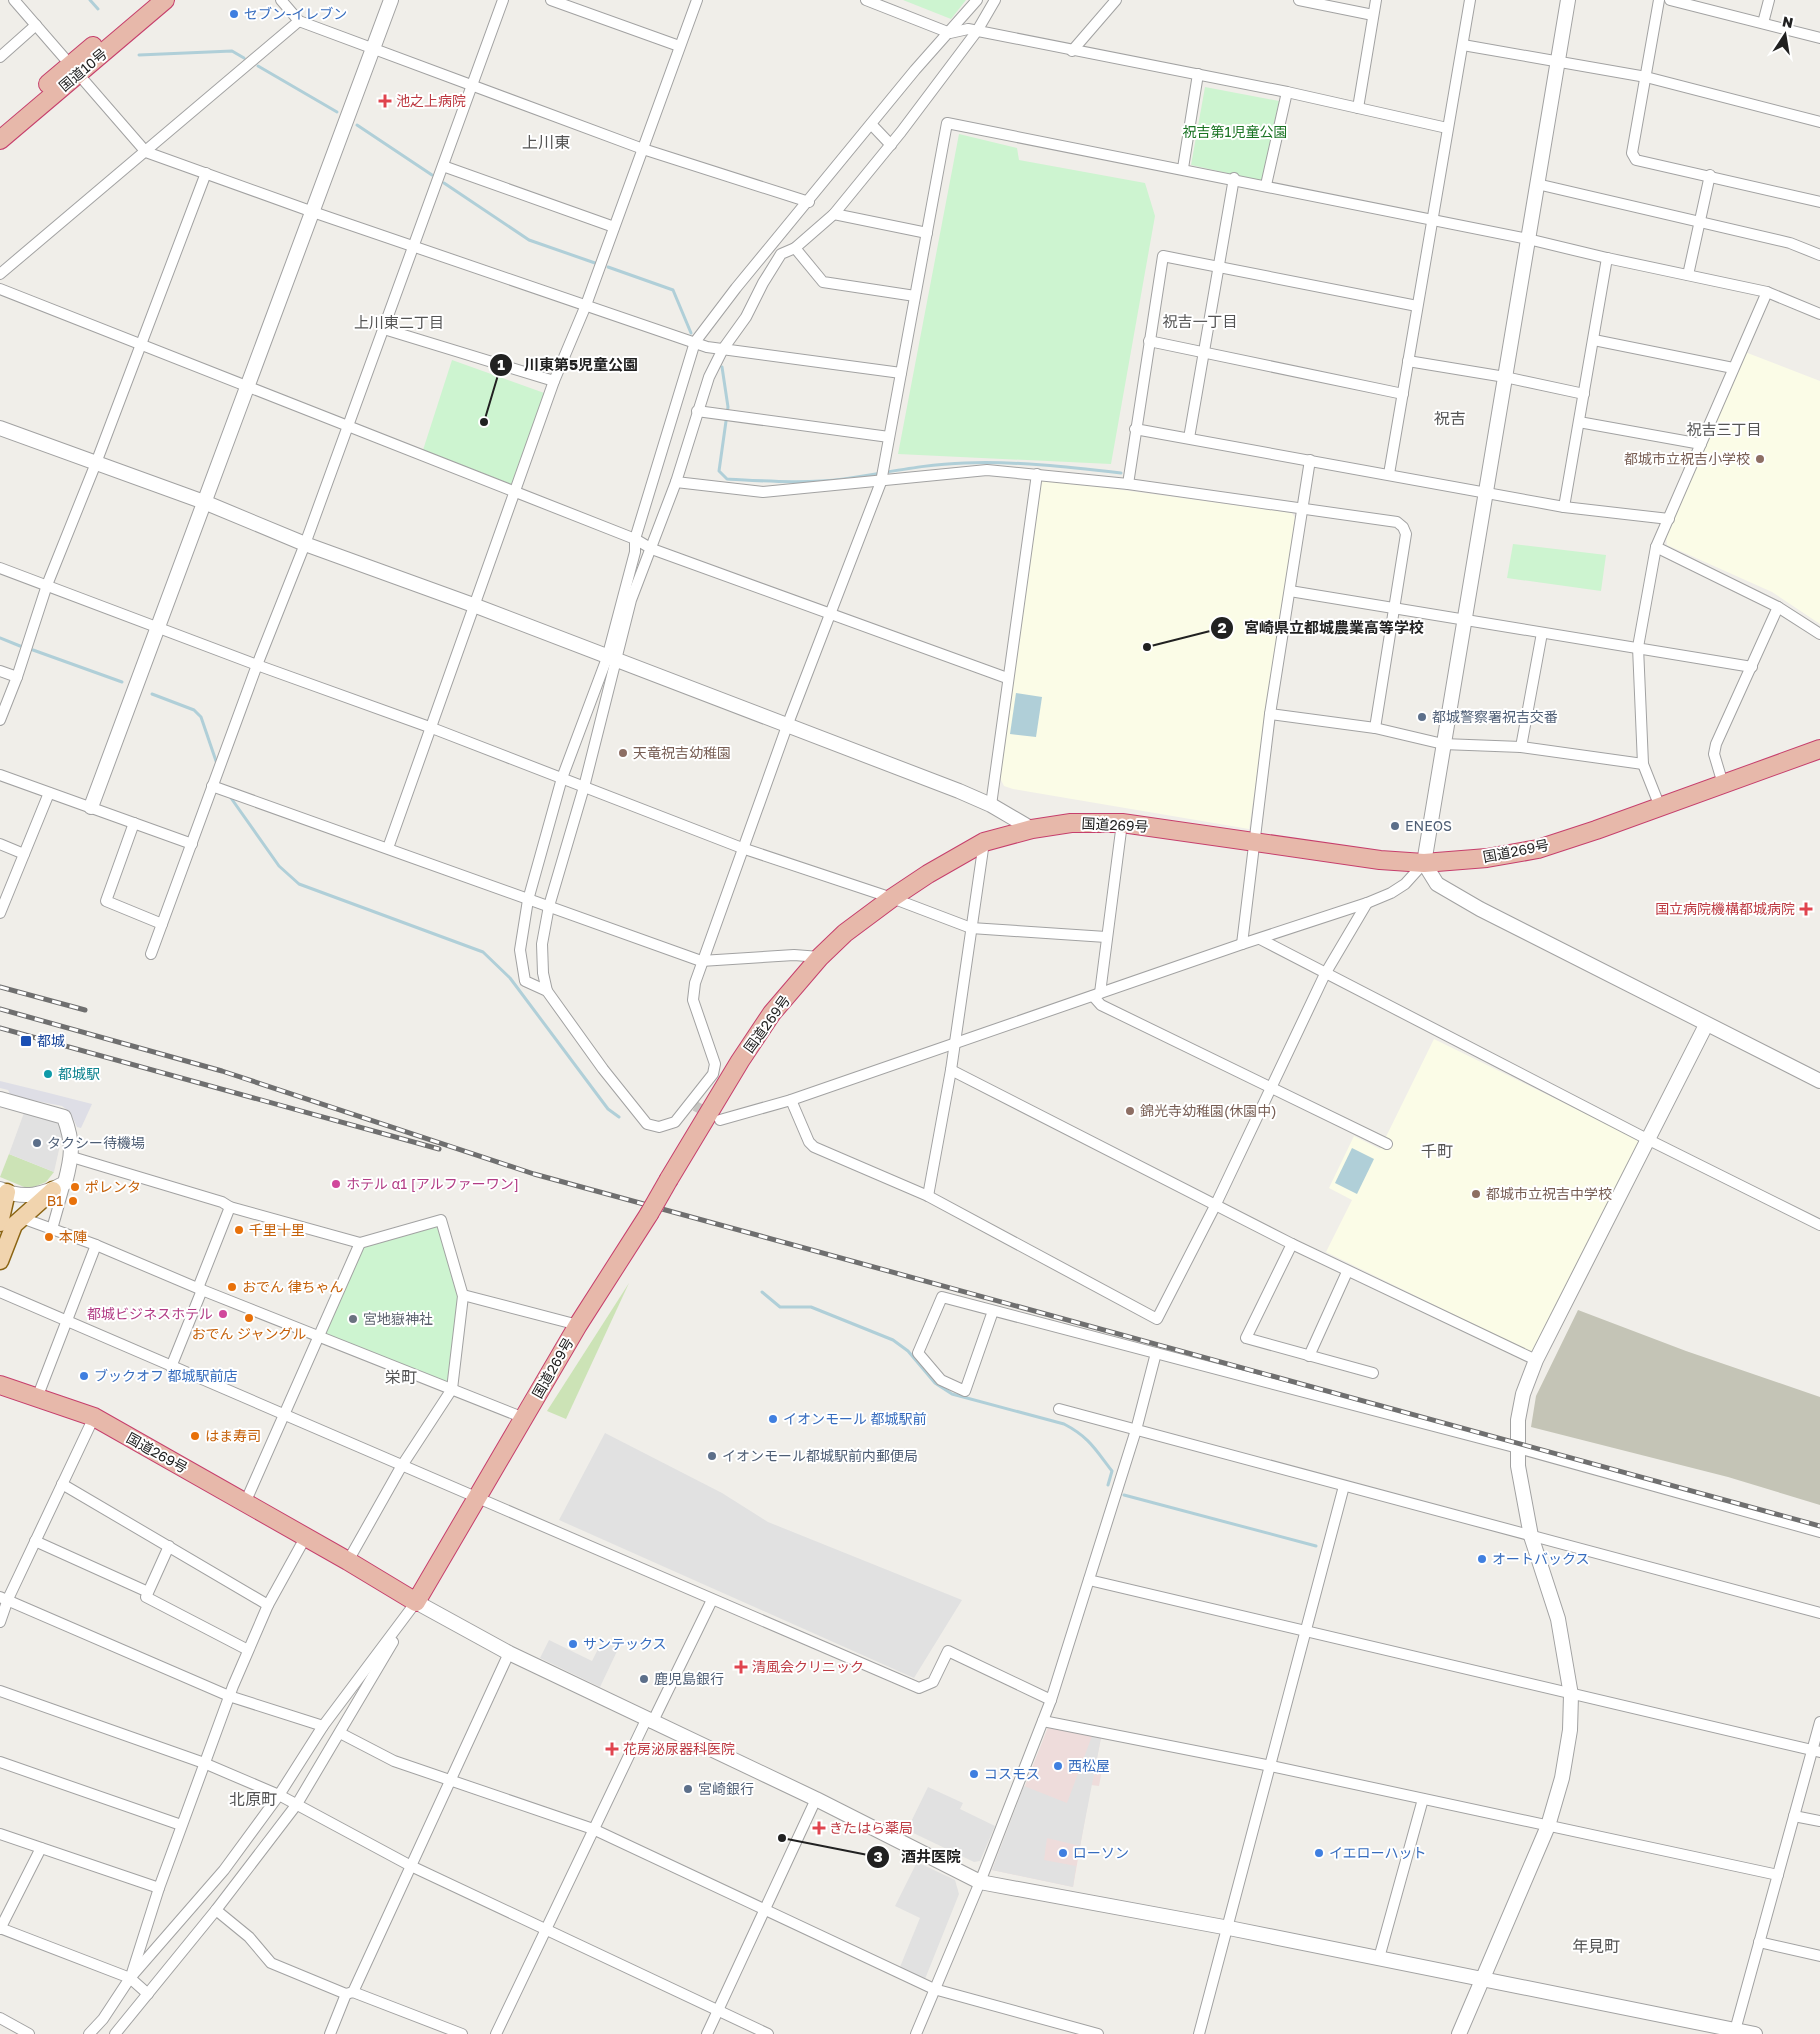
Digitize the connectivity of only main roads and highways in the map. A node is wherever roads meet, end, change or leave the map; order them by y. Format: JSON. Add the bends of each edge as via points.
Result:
{"nodes":[{"id":1,"x":148,"y":0,"type":"edge"},
{"id":2,"x":165,"y":0,"type":"edge"},
{"id":3,"x":74,"y":70,"type":"junction"},
{"id":4,"x":0,"y":126,"type":"edge"},
{"id":5,"x":0,"y":140,"type":"edge"},
{"id":6,"x":1820,"y":749,"type":"edge"},
{"id":7,"x":59,"y":1186,"type":"road end"},
{"id":8,"x":3,"y":1190,"type":"edge"},
{"id":9,"x":0,"y":1223,"type":"edge"},
{"id":10,"x":0,"y":1261,"type":"edge"},
{"id":11,"x":0,"y":1386,"type":"edge"}],
"edges":[{"from":1,"to":3,"type":"highway","name":"国道10号"},
{"from":2,"to":3,"type":"highway","name":"国道10号"},
{"from":3,"to":4,"type":"highway","name":"国道10号"},
{"from":3,"to":5,"type":"highway","name":"国道10号"},
{"from":6,"to":11,"type":"highway","name":"国道269号","bridge":true,"via":[[1538,849],[1487,858],[1424,863],[1360,858],[1122,823],[1071,823],[984,842],[928,874],[845,934],[820,957],[772,1013],[578,1325],[416,1602],[94,1417]]},
{"from":7,"to":10,"type":"main road","via":[[14,1225]]},
{"from":8,"to":9,"type":"main road"}]}
